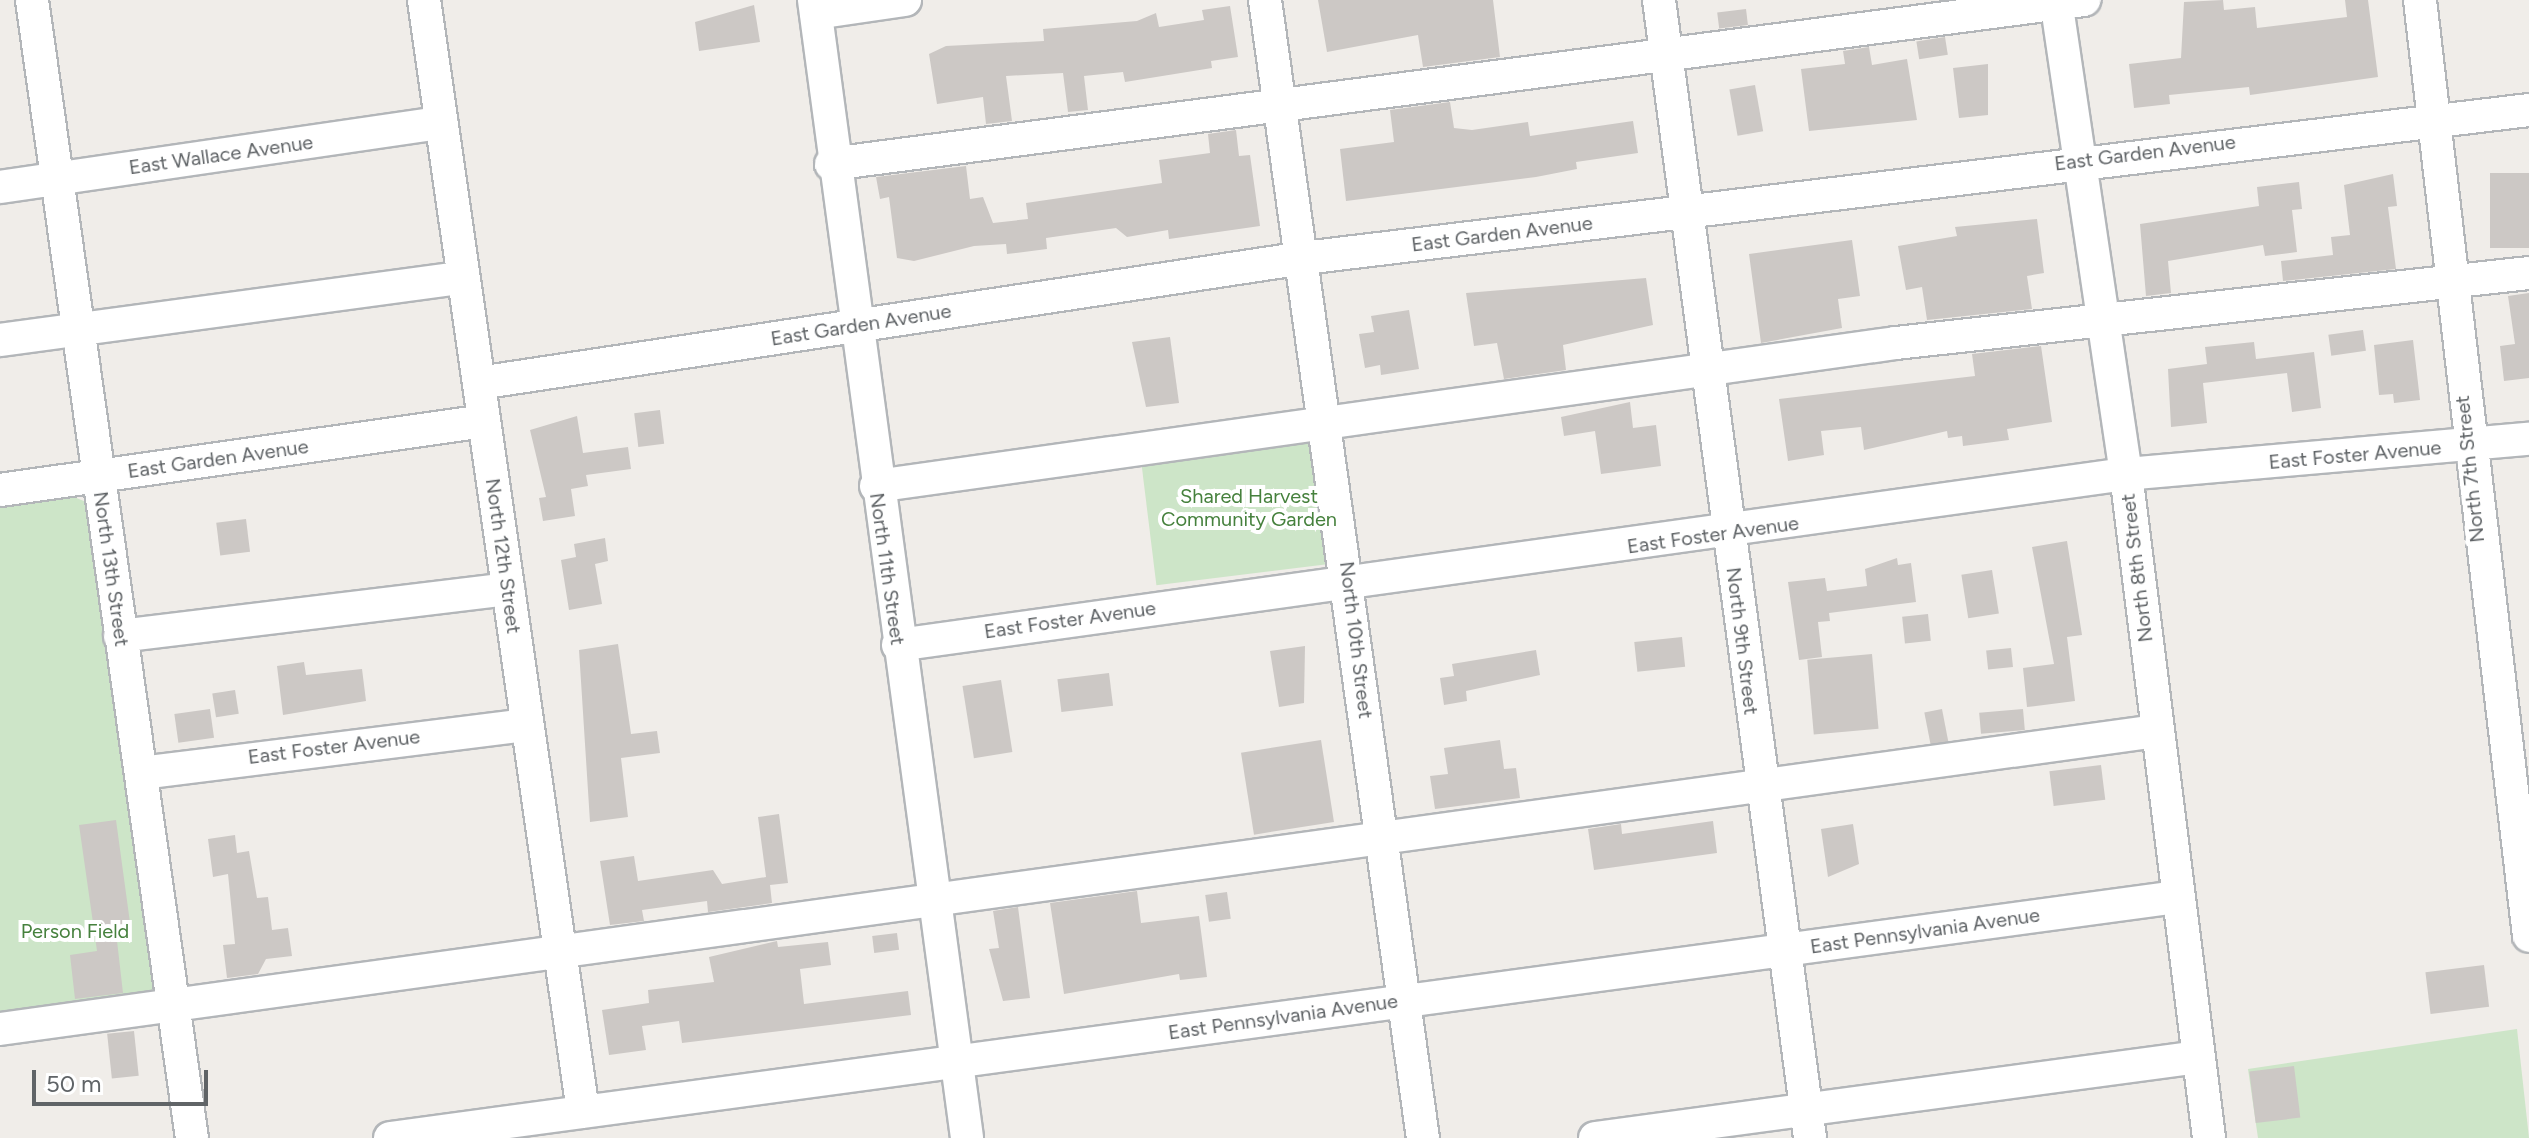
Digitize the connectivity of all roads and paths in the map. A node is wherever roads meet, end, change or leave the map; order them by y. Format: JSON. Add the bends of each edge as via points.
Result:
{"nodes":[{"id":1,"x":32,"y":0,"type":"edge"},
{"id":2,"x":424,"y":0,"type":"edge"},
{"id":3,"x":905,"y":0,"type":"edge"},
{"id":4,"x":1265,"y":0,"type":"edge"},
{"id":5,"x":1659,"y":0,"type":"edge"},
{"id":6,"x":2420,"y":0,"type":"edge"},
{"id":7,"x":2066,"y":1,"type":"edge"},
{"id":8,"x":815,"y":6,"type":"edge"},
{"id":9,"x":1666,"y":53,"type":"junction"},
{"id":10,"x":1279,"y":106,"type":"junction"},
{"id":11,"x":2529,"y":110,"type":"edge"},
{"id":12,"x":2432,"y":120,"type":"junction"},
{"id":13,"x":441,"y":123,"type":"junction"},
{"id":14,"x":2075,"y":161,"type":"junction"},
{"id":15,"x":831,"y":164,"type":"junction"},
{"id":16,"x":55,"y":179,"type":"junction"},
{"id":17,"x":0,"y":187,"type":"edge"},
{"id":18,"x":1688,"y":210,"type":"junction"},
{"id":19,"x":1304,"y":258,"type":"junction"},
{"id":20,"x":2529,"y":273,"type":"edge"},
{"id":21,"x":463,"y":277,"type":"junction"},
{"id":22,"x":2451,"y":281,"type":"junction"},
{"id":23,"x":2101,"y":319,"type":"junction"},
{"id":24,"x":853,"y":326,"type":"junction"},
{"id":25,"x":77,"y":330,"type":"junction"},
{"id":26,"x":0,"y":340,"type":"edge"},
{"id":27,"x":1708,"y":374,"type":"junction"},
{"id":28,"x":479,"y":383,"type":"junction"},
{"id":29,"x":484,"y":421,"type":"junction"},
{"id":30,"x":1328,"y":424,"type":"junction"},
{"id":31,"x":2529,"y":439,"type":"edge"},
{"id":32,"x":2467,"y":446,"type":"junction"},
{"id":33,"x":2126,"y":474,"type":"junction"},
{"id":34,"x":99,"y":475,"type":"junction"},
{"id":35,"x":876,"y":486,"type":"junction"},
{"id":36,"x":0,"y":490,"type":"edge"},
{"id":37,"x":1729,"y":534,"type":"junction"},
{"id":38,"x":1349,"y":581,"type":"junction"},
{"id":39,"x":508,"y":589,"type":"junction"},
{"id":40,"x":120,"y":636,"type":"junction"},
{"id":41,"x":898,"y":645,"type":"junction"},
{"id":42,"x":527,"y":725,"type":"junction"},
{"id":43,"x":2156,"y":731,"type":"junction"},
{"id":44,"x":141,"y":773,"type":"junction"},
{"id":45,"x":1760,"y":786,"type":"junction"},
{"id":46,"x":1382,"y":838,"type":"junction"},
{"id":47,"x":2524,"y":865,"type":"edge"},
{"id":48,"x":2176,"y":897,"type":"junction"},
{"id":49,"x":934,"y":900,"type":"junction"},
{"id":50,"x":2529,"y":936,"type":"edge"},
{"id":51,"x":1786,"y":950,"type":"junction"},
{"id":52,"x":560,"y":952,"type":"junction"},
{"id":53,"x":1404,"y":1001,"type":"junction"},
{"id":54,"x":174,"y":1005,"type":"junction"},
{"id":55,"x":0,"y":1029,"type":"edge"},
{"id":56,"x":2198,"y":1057,"type":"junction"},
{"id":57,"x":957,"y":1061,"type":"junction"},
{"id":58,"x":583,"y":1112,"type":"junction"},
{"id":59,"x":1809,"y":1124,"type":"edge"},
{"id":60,"x":192,"y":1138,"type":"edge"},
{"id":61,"x":390,"y":1138,"type":"edge"},
{"id":62,"x":967,"y":1138,"type":"edge"},
{"id":63,"x":1423,"y":1138,"type":"edge"},
{"id":64,"x":1595,"y":1138,"type":"edge"},
{"id":65,"x":2209,"y":1138,"type":"edge"}],
"edges":[{"from":1,"to":16,"type":"street","name":"North 13th Street"},
{"from":2,"to":13,"type":"street","name":"North 12th Street"},
{"from":3,"to":8,"type":"street"},
{"from":4,"to":10,"type":"street","name":"North 10th Street"},
{"from":5,"to":9,"type":"street","name":"North 9th Street"},
{"from":6,"to":12,"type":"street","name":"North 7th Street"},
{"from":7,"to":9,"type":"street"},
{"from":7,"to":14,"type":"street","name":"North 8th Street"},
{"from":8,"to":15,"type":"street","name":"North 11th Street"},
{"from":9,"to":10,"type":"street"},
{"from":9,"to":18,"type":"street","name":"North 9th Street"},
{"from":10,"to":15,"type":"street"},
{"from":10,"to":19,"type":"street","name":"North 10th Street"},
{"from":11,"to":12,"type":"street","name":"East Garden Avenue"},
{"from":12,"to":14,"type":"street","name":"East Garden Avenue"},
{"from":12,"to":22,"type":"street","name":"North 7th Street"},
{"from":13,"to":16,"type":"street","name":"East Wallace Avenue"},
{"from":13,"to":21,"type":"street","name":"North 12th Street"},
{"from":14,"to":18,"type":"street","name":"East Garden Avenue"},
{"from":14,"to":23,"type":"street","name":"North 8th Street"},
{"from":15,"to":24,"type":"street","name":"North 11th Street"},
{"from":16,"to":17,"type":"street","name":"East Wallace Avenue"},
{"from":16,"to":25,"type":"street","name":"North 13th Street"},
{"from":18,"to":19,"type":"street","name":"East Garden Avenue"},
{"from":18,"to":27,"type":"street","name":"North 9th Street"},
{"from":19,"to":24,"type":"street","name":"East Garden Avenue"},
{"from":19,"to":30,"type":"street","name":"North 10th Street"},
{"from":20,"to":22,"type":"street"},
{"from":21,"to":25,"type":"street"},
{"from":21,"to":28,"type":"street","name":"North 12th Street"},
{"from":22,"to":23,"type":"street"},
{"from":22,"to":32,"type":"street","name":"North 7th Street"},
{"from":23,"to":27,"type":"street"},
{"from":23,"to":33,"type":"street","name":"North 8th Street"},
{"from":24,"to":28,"type":"street","name":"East Garden Avenue"},
{"from":24,"to":35,"type":"street","name":"North 11th Street"},
{"from":25,"to":26,"type":"street"},
{"from":25,"to":34,"type":"street","name":"North 13th Street"},
{"from":27,"to":30,"type":"street"},
{"from":27,"to":37,"type":"street","name":"North 9th Street"},
{"from":28,"to":29,"type":"street","name":"North 12th Street"},
{"from":29,"to":34,"type":"street","name":"East Garden Avenue"},
{"from":29,"to":39,"type":"street","name":"North 12th Street"},
{"from":30,"to":35,"type":"street"},
{"from":30,"to":38,"type":"street","name":"North 10th Street"},
{"from":31,"to":32,"type":"street","name":"East Foster Avenue"},
{"from":32,"to":33,"type":"street","name":"East Foster Avenue"},
{"from":32,"to":47,"type":"street","name":"North 7th Street"},
{"from":33,"to":37,"type":"street","name":"East Foster Avenue"},
{"from":33,"to":43,"type":"street","name":"North 8th Street"},
{"from":34,"to":36,"type":"street","name":"East Garden Avenue"},
{"from":34,"to":40,"type":"street","name":"North 13th Street"},
{"from":35,"to":41,"type":"street","name":"North 11th Street"},
{"from":37,"to":38,"type":"street","name":"East Foster Avenue"},
{"from":37,"to":45,"type":"street","name":"North 9th Street"},
{"from":38,"to":41,"type":"street","name":"East Foster Avenue"},
{"from":38,"to":46,"type":"street","name":"North 10th Street"},
{"from":39,"to":40,"type":"street"},
{"from":39,"to":42,"type":"street","name":"North 12th Street"},
{"from":40,"to":44,"type":"street","name":"North 13th Street"},
{"from":41,"to":49,"type":"street","name":"North 11th Street"},
{"from":42,"to":44,"type":"street","name":"East Foster Avenue"},
{"from":42,"to":52,"type":"street","name":"North 12th Street"},
{"from":43,"to":45,"type":"street"},
{"from":43,"to":48,"type":"street","name":"North 8th Street"},
{"from":44,"to":54,"type":"street","name":"North 13th Street"},
{"from":45,"to":46,"type":"street"},
{"from":45,"to":51,"type":"street","name":"North 9th Street"},
{"from":46,"to":49,"type":"street"},
{"from":46,"to":53,"type":"street","name":"North 10th Street"},
{"from":47,"to":50,"type":"street","name":"North 7th Street"},
{"from":48,"to":51,"type":"street","name":"East Pennsylvania Avenue"},
{"from":48,"to":56,"type":"street","name":"North 8th Street"},
{"from":49,"to":52,"type":"street"},
{"from":49,"to":57,"type":"street","name":"North 11th Street"},
{"from":51,"to":53,"type":"street","name":"East Pennsylvania Avenue"},
{"from":51,"to":59,"type":"street","name":"North 9th Street"},
{"from":52,"to":54,"type":"street"},
{"from":52,"to":58,"type":"street","name":"North 12th Street"},
{"from":53,"to":57,"type":"street","name":"East Pennsylvania Avenue"},
{"from":53,"to":63,"type":"street","name":"North 10th Street"},
{"from":54,"to":55,"type":"street"},
{"from":54,"to":60,"type":"street","name":"North 13th Street"},
{"from":56,"to":59,"type":"street"},
{"from":56,"to":65,"type":"street","name":"North 8th Street"},
{"from":57,"to":58,"type":"street","name":"East Pennsylvania Avenue"},
{"from":57,"to":62,"type":"street","name":"North 11th Street"},
{"from":58,"to":61,"type":"street","name":"East Pennsylvania Avenue"},
{"from":59,"to":64,"type":"street"}]}
